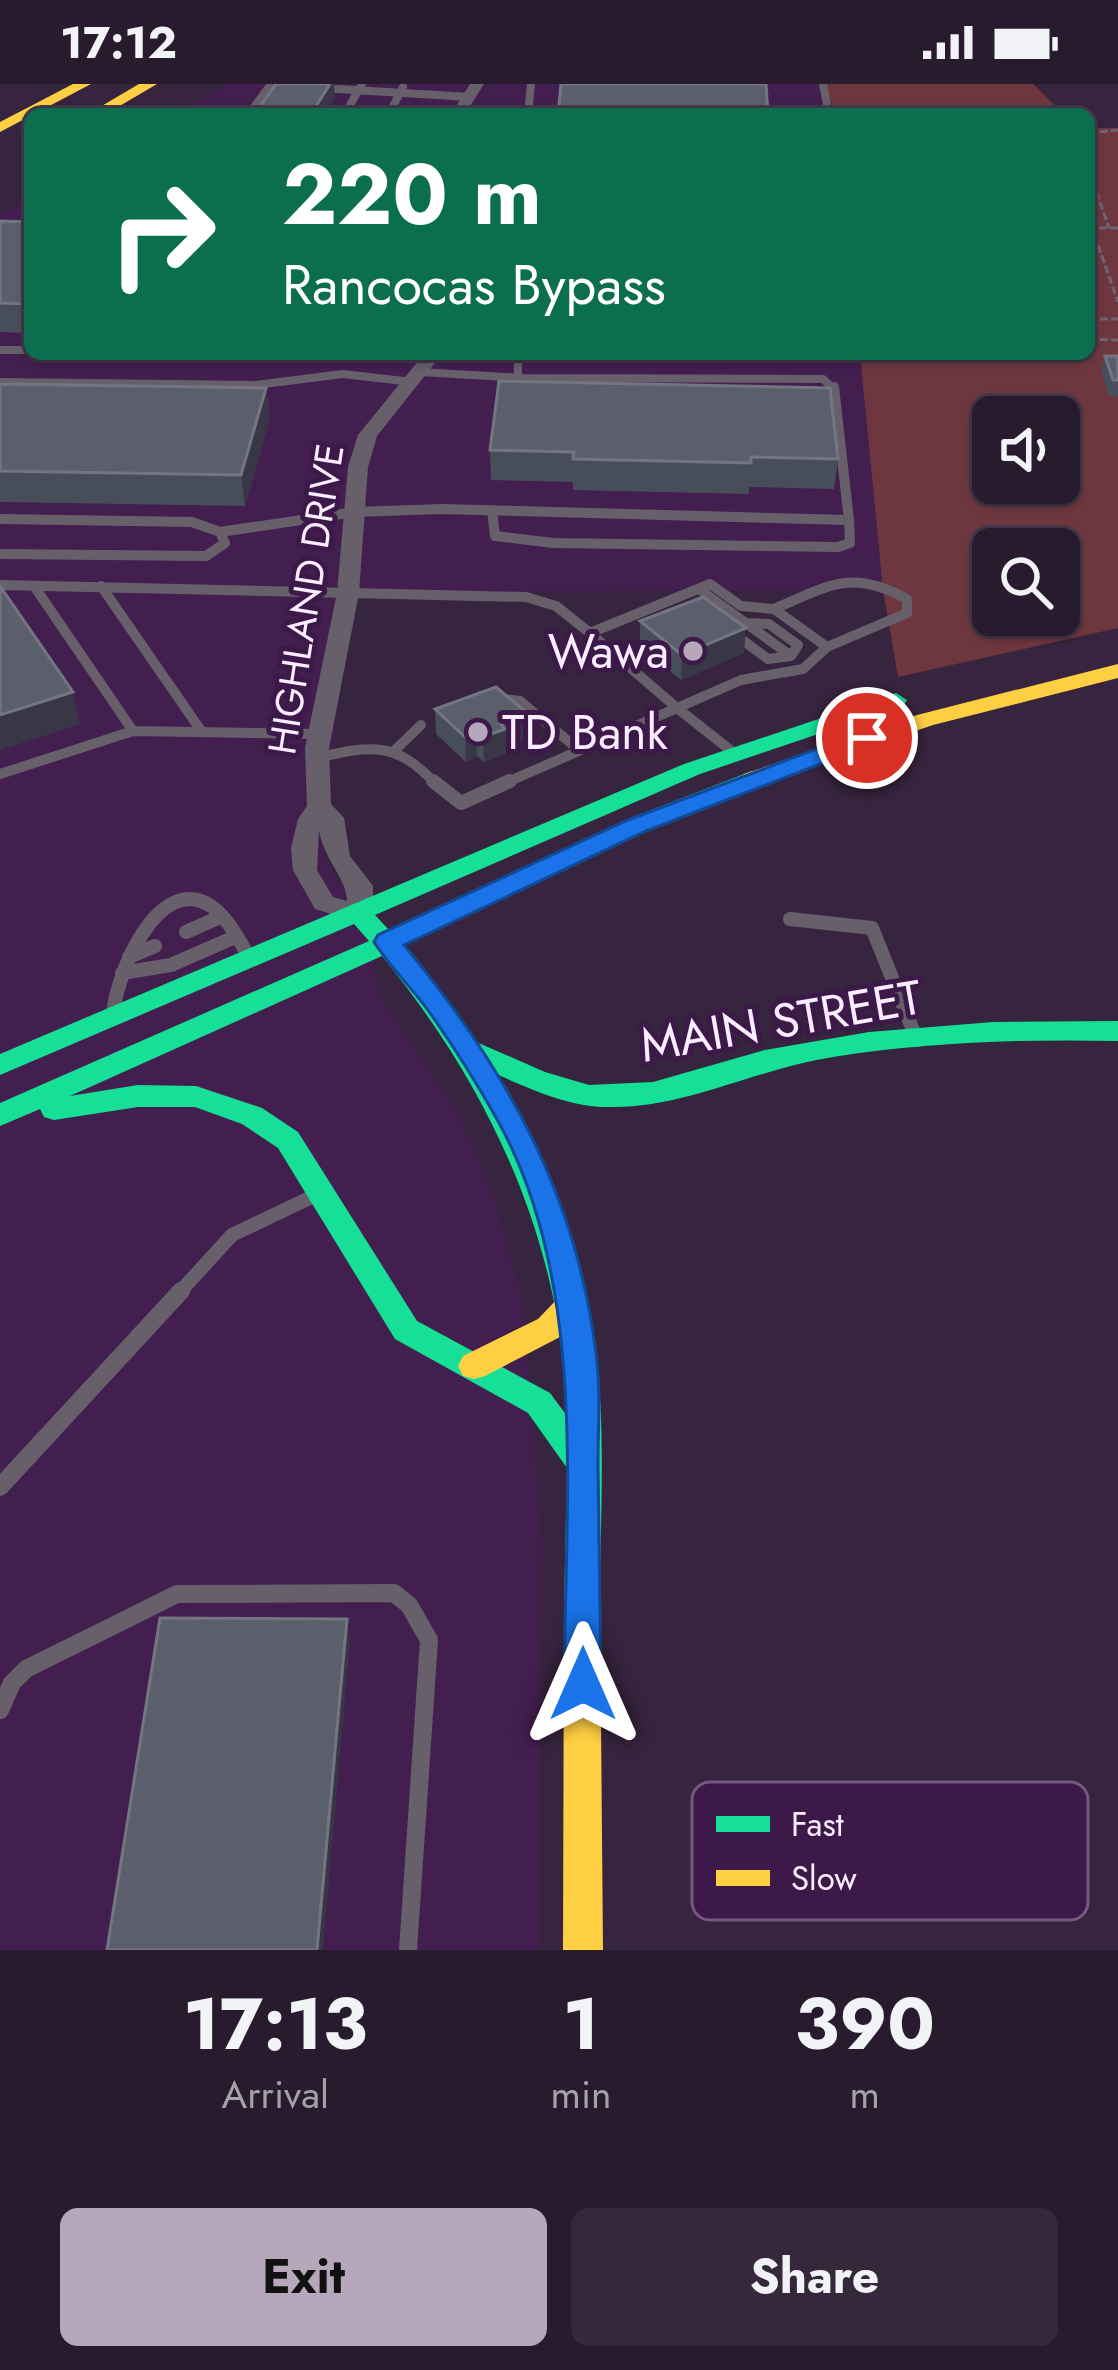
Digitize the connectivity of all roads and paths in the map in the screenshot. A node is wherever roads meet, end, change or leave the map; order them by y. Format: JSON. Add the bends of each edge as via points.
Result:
{"nodes":[{"id":1,"x":84,"y":84,"type":"edge"},
{"id":2,"x":150,"y":84,"type":"edge"},
{"id":3,"x":360,"y":87,"type":"edge"},
{"id":4,"x":403,"y":88,"type":"edge"},
{"id":5,"x":474,"y":91,"type":"edge"},
{"id":6,"x":38,"y":108,"type":"edge"},
{"id":7,"x":106,"y":108,"type":"edge"},
{"id":8,"x":253,"y":108,"type":"edge"},
{"id":9,"x":1095,"y":187,"type":"edge"},
{"id":10,"x":1095,"y":228,"type":"edge"},
{"id":11,"x":1110,"y":228,"type":"junction"},
{"id":12,"x":1118,"y":229,"type":"edge"},
{"id":13,"x":1095,"y":241,"type":"edge"},
{"id":14,"x":1118,"y":302,"type":"edge"},
{"id":15,"x":518,"y":360,"type":"edge"},
{"id":16,"x":422,"y":369,"type":"edge"},
{"id":17,"x":518,"y":378,"type":"junction"},
{"id":18,"x":0,"y":382,"type":"edge"},
{"id":19,"x":492,"y":510,"type":"junction"},
{"id":20,"x":355,"y":512,"type":"junction"},
{"id":21,"x":0,"y":519,"type":"edge"},
{"id":22,"x":849,"y":520,"type":"junction"},
{"id":23,"x":220,"y":532,"type":"junction"},
{"id":24,"x":0,"y":554,"type":"edge"},
{"id":25,"x":0,"y":586,"type":"edge"},
{"id":26,"x":34,"y":586,"type":"junction"},
{"id":27,"x":101,"y":586,"type":"junction"},
{"id":28,"x":699,"y":589,"type":"junction"},
{"id":29,"x":348,"y":592,"type":"junction"},
{"id":30,"x":682,"y":595,"type":"junction"},
{"id":31,"x":774,"y":609,"type":"junction"},
{"id":32,"x":590,"y":633,"type":"junction"},
{"id":33,"x":1118,"y":644,"type":"edge"},
{"id":34,"x":827,"y":647,"type":"junction"},
{"id":35,"x":1118,"y":670,"type":"edge"},
{"id":36,"x":487,"y":698,"type":"edge"},
{"id":37,"x":677,"y":708,"type":"junction"},
{"id":38,"x":421,"y":725,"type":"dead end"},
{"id":39,"x":134,"y":730,"type":"junction"},
{"id":40,"x":202,"y":732,"type":"junction"},
{"id":41,"x":320,"y":734,"type":"junction"},
{"id":42,"x":395,"y":749,"type":"junction"},
{"id":43,"x":579,"y":750,"type":"junction"},
{"id":44,"x":734,"y":753,"type":"junction"},
{"id":45,"x":317,"y":758,"type":"junction"},
{"id":46,"x":0,"y":774,"type":"edge"},
{"id":47,"x":319,"y":806,"type":"junction"},
{"id":48,"x":360,"y":914,"type":"junction"},
{"id":49,"x":220,"y":917,"type":"junction"},
{"id":50,"x":790,"y":920,"type":"dead end"},
{"id":51,"x":186,"y":932,"type":"dead end"},
{"id":52,"x":387,"y":942,"type":"junction"},
{"id":53,"x":155,"y":946,"type":"dead end"},
{"id":54,"x":243,"y":948,"type":"junction"},
{"id":55,"x":129,"y":957,"type":"junction"},
{"id":56,"x":122,"y":973,"type":"junction"},
{"id":57,"x":112,"y":1017,"type":"junction"},
{"id":58,"x":1118,"y":1031,"type":"edge"},
{"id":59,"x":916,"y":1040,"type":"junction"},
{"id":60,"x":468,"y":1049,"type":"junction"},
{"id":61,"x":0,"y":1065,"type":"edge"},
{"id":62,"x":0,"y":1118,"type":"edge"},
{"id":63,"x":322,"y":1192,"type":"junction"},
{"id":64,"x":572,"y":1304,"type":"junction"},
{"id":65,"x":474,"y":1366,"type":"junction"},
{"id":66,"x":583,"y":1463,"type":"junction"},
{"id":67,"x":0,"y":1487,"type":"edge"},
{"id":68,"x":0,"y":1710,"type":"edge"},
{"id":69,"x":408,"y":1950,"type":"edge"},
{"id":70,"x":583,"y":1950,"type":"edge"}],
"edges":[{"from":1,"to":6,"type":"main road"},
{"from":2,"to":7,"type":"main road"},
{"from":3,"to":4,"type":"lane"},
{"from":3,"to":8,"type":"lane","via":[[278,86]]},
{"from":4,"to":5,"type":"lane"},
{"from":9,"to":11,"type":"path"},
{"from":10,"to":11,"type":"path"},
{"from":11,"to":12,"type":"path"},
{"from":13,"to":14,"type":"path"},
{"from":15,"to":17,"type":"lane"},
{"from":16,"to":17,"type":"lane"},
{"from":16,"to":18,"type":"lane","via":[[256,385]]},
{"from":16,"to":20,"type":"street","name":"HIGHLAND DRIVE","via":[[368,435]]},
{"from":17,"to":22,"type":"lane","via":[[823,379],[836,388]]},
{"from":19,"to":20,"type":"lane"},
{"from":19,"to":22,"type":"lane"},
{"from":19,"to":22,"type":"lane","via":[[490,531],[503,540],[618,544],[838,547],[850,543]]},
{"from":20,"to":23,"type":"lane"},
{"from":20,"to":29,"type":"street","name":"HIGHLAND DRIVE"},
{"from":21,"to":23,"type":"lane","via":[[193,521]]},
{"from":23,"to":24,"type":"lane","via":[[225,543],[206,556]]},
{"from":25,"to":26,"type":"lane"},
{"from":26,"to":27,"type":"lane"},
{"from":26,"to":39,"type":"lane"},
{"from":27,"to":29,"type":"lane"},
{"from":27,"to":40,"type":"lane"},
{"from":28,"to":30,"type":"lane"},
{"from":28,"to":30,"type":"lane","via":[[791,656],[768,659]]},
{"from":28,"to":31,"type":"lane","via":[[710,584],[741,606]]},
{"from":29,"to":32,"type":"lane","via":[[526,597],[556,606]]},
{"from":29,"to":41,"type":"street","name":"HIGHLAND DRIVE"},
{"from":30,"to":32,"type":"lane"},
{"from":31,"to":34,"type":"lane"},
{"from":31,"to":34,"type":"lane","via":[[855,577],[907,599],[907,613]]},
{"from":32,"to":37,"type":"lane"},
{"from":33,"to":44,"type":"main road","via":[[853,712]]},
{"from":34,"to":37,"type":"lane","via":[[819,663],[790,675],[749,678]]},
{"from":35,"to":52,"type":"main road","via":[[925,719],[752,778]]},
{"from":36,"to":43,"type":"lane","via":[[520,701]]},
{"from":37,"to":43,"type":"lane"},
{"from":37,"to":44,"type":"lane"},
{"from":38,"to":42,"type":"lane"},
{"from":39,"to":40,"type":"lane"},
{"from":39,"to":46,"type":"lane"},
{"from":40,"to":41,"type":"lane"},
{"from":41,"to":45,"type":"street","name":"HIGHLAND DRIVE"},
{"from":42,"to":43,"type":"lane","via":[[443,796],[460,802]]},
{"from":42,"to":45,"type":"lane"},
{"from":44,"to":48,"type":"main road"},
{"from":45,"to":47,"type":"street","name":"HIGHLAND DRIVE"},
{"from":47,"to":48,"type":"street","name":"HIGHLAND DRIVE","via":[[332,818],[342,867],[360,886]]},
{"from":47,"to":48,"type":"street","name":"HIGHLAND DRIVE","via":[[303,848],[305,870],[324,903]]},
{"from":48,"to":52,"type":"main road"},
{"from":48,"to":54,"type":"main road"},
{"from":49,"to":51,"type":"lane"},
{"from":49,"to":54,"type":"lane"},
{"from":49,"to":55,"type":"lane","via":[[202,902],[155,916]]},
{"from":50,"to":59,"type":"lane","via":[[872,928]]},
{"from":52,"to":60,"type":"main road"},
{"from":52,"to":62,"type":"main road"},
{"from":53,"to":55,"type":"lane"},
{"from":54,"to":56,"type":"lane"},
{"from":54,"to":57,"type":"main road"},
{"from":55,"to":56,"type":"lane"},
{"from":56,"to":57,"type":"lane"},
{"from":57,"to":61,"type":"main road"},
{"from":58,"to":59,"type":"main road","name":"MAIN STREET"},
{"from":59,"to":60,"type":"main road","name":"MAIN STREET","via":[[789,1055],[609,1097],[556,1087]]},
{"from":60,"to":64,"type":"main road","via":[[530,1159]]},
{"from":62,"to":63,"type":"main road","via":[[138,1096],[196,1097],[288,1140]]},
{"from":63,"to":65,"type":"main road","via":[[406,1330]]},
{"from":63,"to":67,"type":"lane","via":[[232,1235]]},
{"from":64,"to":65,"type":"main road","via":[[549,1328]]},
{"from":64,"to":66,"type":"main road"},
{"from":65,"to":66,"type":"main road","via":[[539,1403]]},
{"from":66,"to":70,"type":"main road"},
{"from":68,"to":69,"type":"lane","via":[[26,1669],[176,1594],[394,1593],[429,1640]]}]}
